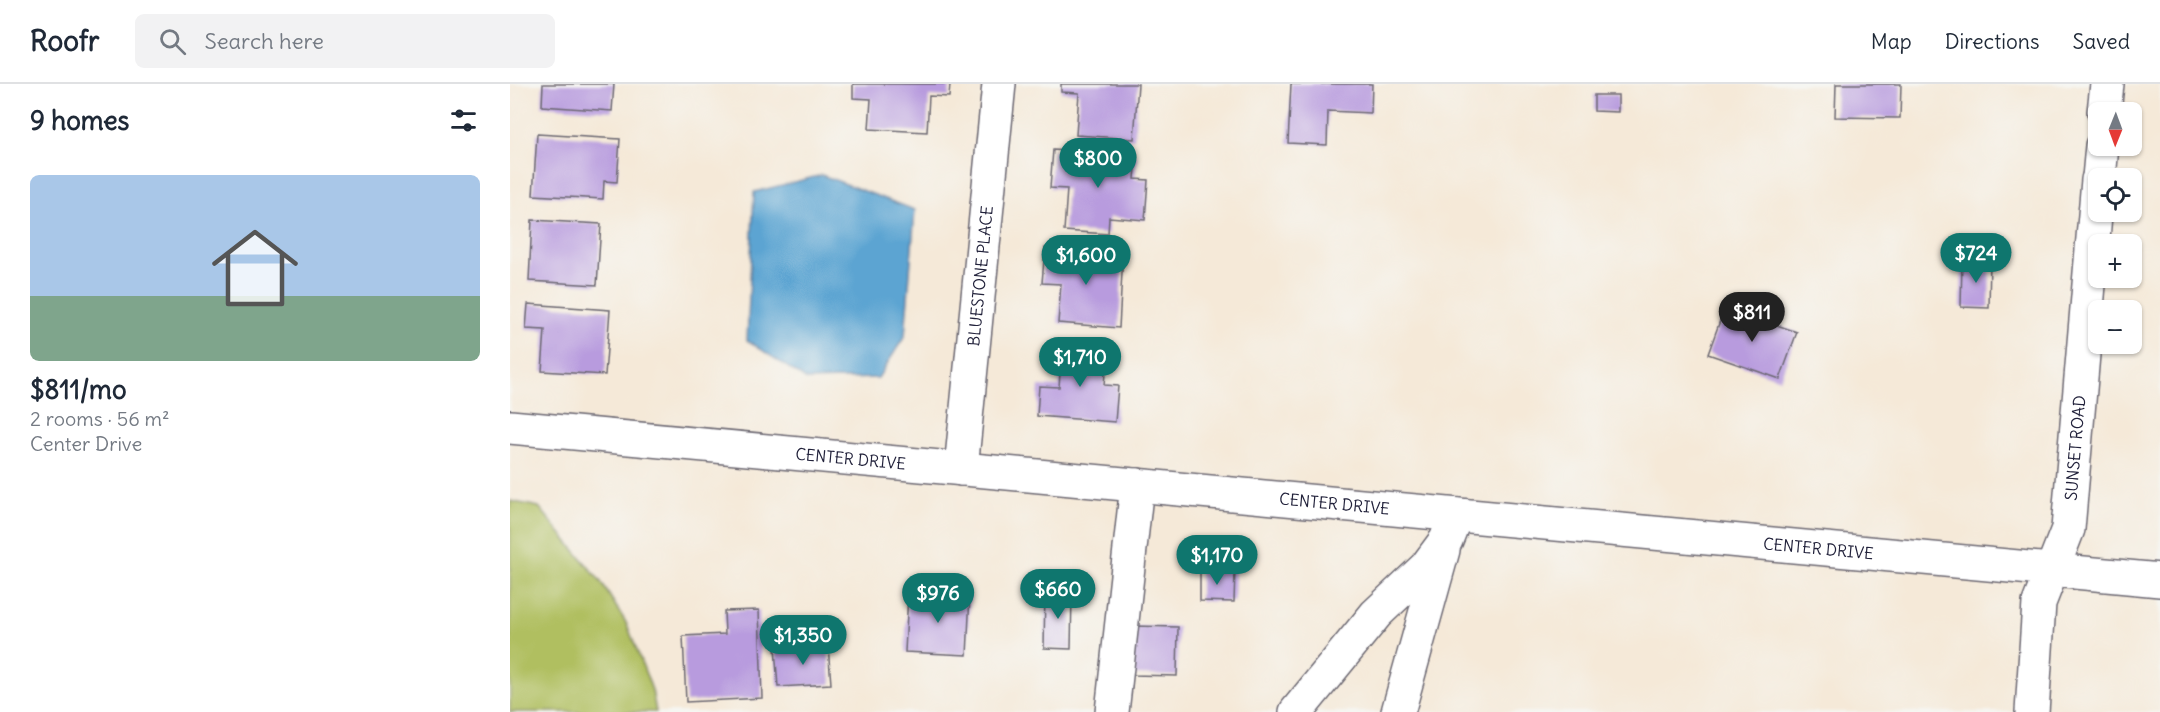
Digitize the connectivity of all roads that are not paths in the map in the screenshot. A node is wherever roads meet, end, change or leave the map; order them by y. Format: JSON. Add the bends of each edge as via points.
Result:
{"nodes":[{"id":1,"x":999,"y":84,"type":"edge"},
{"id":2,"x":2107,"y":84,"type":"edge"},
{"id":3,"x":2105,"y":102,"type":"edge"},
{"id":4,"x":2095,"y":222,"type":"edge"},
{"id":5,"x":510,"y":427,"type":"edge"},
{"id":6,"x":962,"y":469,"type":"junction"},
{"id":7,"x":1137,"y":485,"type":"junction"},
{"id":8,"x":1451,"y":527,"type":"junction"},
{"id":9,"x":2053,"y":570,"type":"junction"},
{"id":10,"x":2160,"y":580,"type":"edge"},
{"id":11,"x":1112,"y":712,"type":"edge"},
{"id":12,"x":1296,"y":712,"type":"edge"},
{"id":13,"x":1398,"y":712,"type":"edge"},
{"id":14,"x":2032,"y":712,"type":"edge"}],
"edges":[{"from":1,"to":6,"type":"street","name":"BLUESTONE PLACE"},
{"from":2,"to":3,"type":"street"},
{"from":4,"to":9,"type":"street","name":"SUNSET ROAD","via":[[2068,529]]},
{"from":5,"to":6,"type":"street","name":"CENTER DRIVE"},
{"from":6,"to":7,"type":"street","name":"CENTER DRIVE"},
{"from":7,"to":8,"type":"street","name":"CENTER DRIVE"},
{"from":7,"to":11,"type":"street"},
{"from":8,"to":9,"type":"street","name":"CENTER DRIVE"},
{"from":8,"to":12,"type":"street","via":[[1426,567],[1376,614]]},
{"from":8,"to":13,"type":"street"},
{"from":9,"to":10,"type":"street","name":"CENTER DRIVE"},
{"from":9,"to":14,"type":"street","name":"SUNSET ROAD","via":[[2039,603]]}]}
